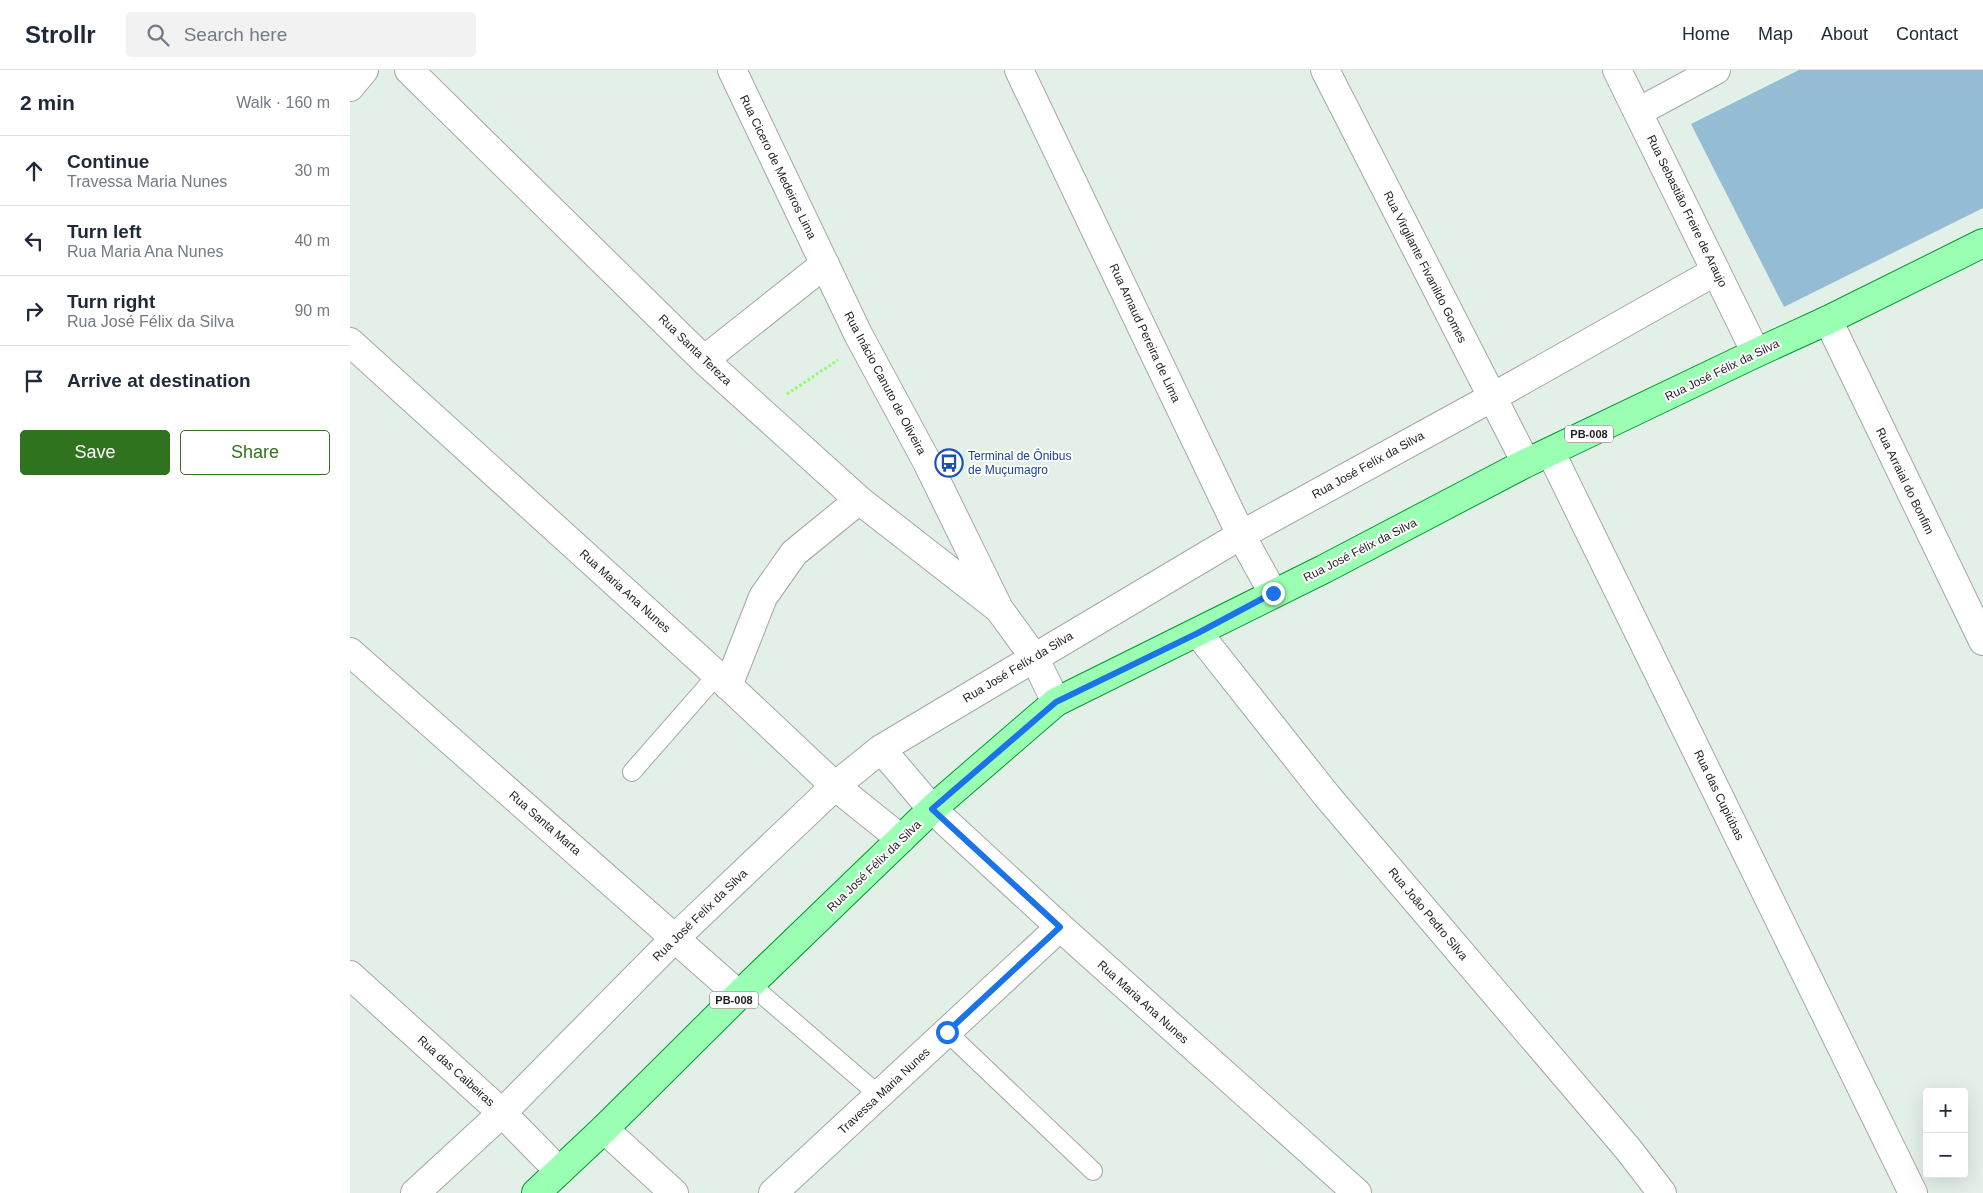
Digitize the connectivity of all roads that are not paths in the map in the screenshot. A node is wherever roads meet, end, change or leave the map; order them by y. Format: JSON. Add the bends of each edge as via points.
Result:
{"nodes":[{"id":1,"x":364,"y":70,"type":"edge"},
{"id":2,"x":409,"y":70,"type":"edge"},
{"id":3,"x":732,"y":70,"type":"edge"},
{"id":4,"x":1020,"y":70,"type":"edge"},
{"id":5,"x":1325,"y":70,"type":"edge"},
{"id":6,"x":1617,"y":70,"type":"edge"},
{"id":7,"x":1716,"y":70,"type":"edge"},
{"id":8,"x":350,"y":87,"type":"edge"},
{"id":9,"x":1638,"y":112,"type":"junction"},
{"id":10,"x":1983,"y":242,"type":"edge"},
{"id":11,"x":825,"y":264,"type":"junction"},
{"id":12,"x":1716,"y":271,"type":"junction"},
{"id":13,"x":1828,"y":320,"type":"junction"},
{"id":14,"x":350,"y":342,"type":"edge"},
{"id":15,"x":1756,"y":353,"type":"junction"},
{"id":16,"x":704,"y":360,"type":"junction"},
{"id":17,"x":1492,"y":398,"type":"junction"},
{"id":18,"x":1551,"y":453,"type":"junction"},
{"id":19,"x":1526,"y":464,"type":"junction"},
{"id":20,"x":859,"y":500,"type":"junction"},
{"id":21,"x":1241,"y":535,"type":"junction"},
{"id":22,"x":1273,"y":593,"type":"junction"},
{"id":23,"x":999,"y":609,"type":"junction"},
{"id":24,"x":1198,"y":633,"type":"junction"},
{"id":25,"x":1983,"y":641,"type":"edge"},
{"id":26,"x":350,"y":652,"type":"edge"},
{"id":27,"x":1034,"y":658,"type":"junction"},
{"id":28,"x":722,"y":680,"type":"junction"},
{"id":29,"x":1056,"y":702,"type":"junction"},
{"id":30,"x":881,"y":749,"type":"junction"},
{"id":31,"x":632,"y":772,"type":"dead end"},
{"id":32,"x":835,"y":786,"type":"junction"},
{"id":33,"x":932,"y":809,"type":"junction"},
{"id":34,"x":901,"y":839,"type":"junction"},
{"id":35,"x":1060,"y":927,"type":"junction"},
{"id":36,"x":675,"y":938,"type":"junction"},
{"id":37,"x":350,"y":975,"type":"edge"},
{"id":38,"x":745,"y":990,"type":"junction"},
{"id":39,"x":947,"y":1032,"type":"junction"},
{"id":40,"x":879,"y":1095,"type":"junction"},
{"id":41,"x":502,"y":1113,"type":"junction"},
{"id":42,"x":604,"y":1129,"type":"junction"},
{"id":43,"x":559,"y":1171,"type":"junction"},
{"id":44,"x":1093,"y":1171,"type":"dead end"},
{"id":45,"x":415,"y":1193,"type":"edge"},
{"id":46,"x":536,"y":1193,"type":"edge"},
{"id":47,"x":674,"y":1193,"type":"edge"},
{"id":48,"x":773,"y":1193,"type":"edge"},
{"id":49,"x":1357,"y":1193,"type":"edge"},
{"id":50,"x":1662,"y":1193,"type":"edge"},
{"id":51,"x":1913,"y":1193,"type":"edge"}],
"edges":[{"from":1,"to":8,"type":"street"},
{"from":2,"to":16,"type":"street","name":"Rua Santa Tereza"},
{"from":3,"to":11,"type":"street","name":"Rua Cicero de Medeiros Lima"},
{"from":4,"to":21,"type":"street","name":"Rua Arnaud Pereira de Lima"},
{"from":5,"to":17,"type":"street","name":"Rua Virgilante Fivanildo Gomes"},
{"from":6,"to":9,"type":"street","name":"Rua Sebastião Freire de Araujo"},
{"from":7,"to":9,"type":"street"},
{"from":9,"to":12,"type":"street","name":"Rua Sebastião Freire de Araujo"},
{"from":10,"to":13,"type":"main road","name":"Rua José Félix da Silva","number":"PB-008"},
{"from":11,"to":16,"type":"street"},
{"from":11,"to":23,"type":"street","name":"Rua Inácio Canuto de Oliveira"},
{"from":12,"to":15,"type":"street","name":"Rua Sebastião Freire de Araujo"},
{"from":12,"to":17,"type":"street","name":"Rua José Felíx da Silva"},
{"from":13,"to":15,"type":"main road","name":"Rua José Félix da Silva","number":"PB-008"},
{"from":13,"to":25,"type":"street","name":"Rua Arraial do Bonfim"},
{"from":14,"to":28,"type":"street","name":"Rua Maria Ana Nunes"},
{"from":15,"to":18,"type":"main road","name":"Rua José Félix da Silva","number":"PB-008"},
{"from":16,"to":20,"type":"street","name":"Rua Santa Tereza"},
{"from":17,"to":19,"type":"street","name":"Rua Virgilante Fivanildo Gomes"},
{"from":17,"to":21,"type":"street","name":"Rua José Felíx da Silva"},
{"from":18,"to":19,"type":"main road","name":"Rua José Félix da Silva","number":"PB-008"},
{"from":18,"to":51,"type":"street","name":"Rua das Cupiúbas"},
{"from":19,"to":22,"type":"main road","name":"Rua José Félix da Silva","number":"PB-008"},
{"from":20,"to":23,"type":"street","name":"Rua Santa Tereza"},
{"from":20,"to":28,"type":"street","via":[[794,553],[763,596]]},
{"from":21,"to":22,"type":"street","name":"Rua Arnaud Pereira de Lima"},
{"from":21,"to":27,"type":"street","name":"Rua José Felíx da Silva"},
{"from":22,"to":24,"type":"main road","name":"Rua José Félix da Silva","number":"PB-008"},
{"from":23,"to":27,"type":"street","name":"Rua Inácio Canuto de Oliveira"},
{"from":24,"to":29,"type":"main road","name":"Rua José Félix da Silva","number":"PB-008"},
{"from":24,"to":50,"type":"street","name":"Rua João Pedro Silva","via":[[1327,796]]},
{"from":26,"to":36,"type":"street","name":"Rua Santa Marta"},
{"from":27,"to":29,"type":"street","name":"Rua Inácio Canuto de Oliveira"},
{"from":27,"to":30,"type":"street","name":"Rua José Felíx da Silva"},
{"from":28,"to":31,"type":"lane"},
{"from":28,"to":32,"type":"street","name":"Rua Maria Ana Nunes"},
{"from":29,"to":33,"type":"main road","name":"Rua José Félix da Silva","number":"PB-008"},
{"from":30,"to":32,"type":"street","name":"Rua José Felíx da Silva"},
{"from":30,"to":33,"type":"street","name":"Rua Maria Ana Nunes"},
{"from":32,"to":34,"type":"street","name":"Rua Maria Ana Nunes"},
{"from":32,"to":36,"type":"street","name":"Rua José Felíx da Silva"},
{"from":33,"to":34,"type":"main road","name":"Rua José Félix da Silva","number":"PB-008"},
{"from":33,"to":35,"type":"street","name":"Rua Maria Ana Nunes"},
{"from":34,"to":38,"type":"main road","name":"Rua José Félix da Silva","number":"PB-008"},
{"from":35,"to":39,"type":"street","name":"Travessa Maria Nunes"},
{"from":35,"to":49,"type":"street","name":"Rua Maria Ana Nunes"},
{"from":36,"to":38,"type":"street","name":"Rua Santa Marta"},
{"from":36,"to":41,"type":"street","name":"Rua José Felíx da Silva"},
{"from":37,"to":41,"type":"street","name":"Rua das Caibeiras"},
{"from":38,"to":40,"type":"lane"},
{"from":38,"to":42,"type":"main road","name":"Rua José Félix da Silva","number":"PB-008"},
{"from":39,"to":40,"type":"street","name":"Travessa Maria Nunes"},
{"from":39,"to":44,"type":"lane"},
{"from":40,"to":48,"type":"street","name":"Travessa Maria Nunes"},
{"from":41,"to":43,"type":"street","name":"Rua das Caibeiras"},
{"from":41,"to":45,"type":"street","name":"Rua José Felíx da Silva"},
{"from":42,"to":43,"type":"main road","name":"Rua José Félix da Silva","number":"PB-008"},
{"from":42,"to":47,"type":"street"},
{"from":43,"to":46,"type":"main road","name":"Rua José Félix da Silva","number":"PB-008"}]}
